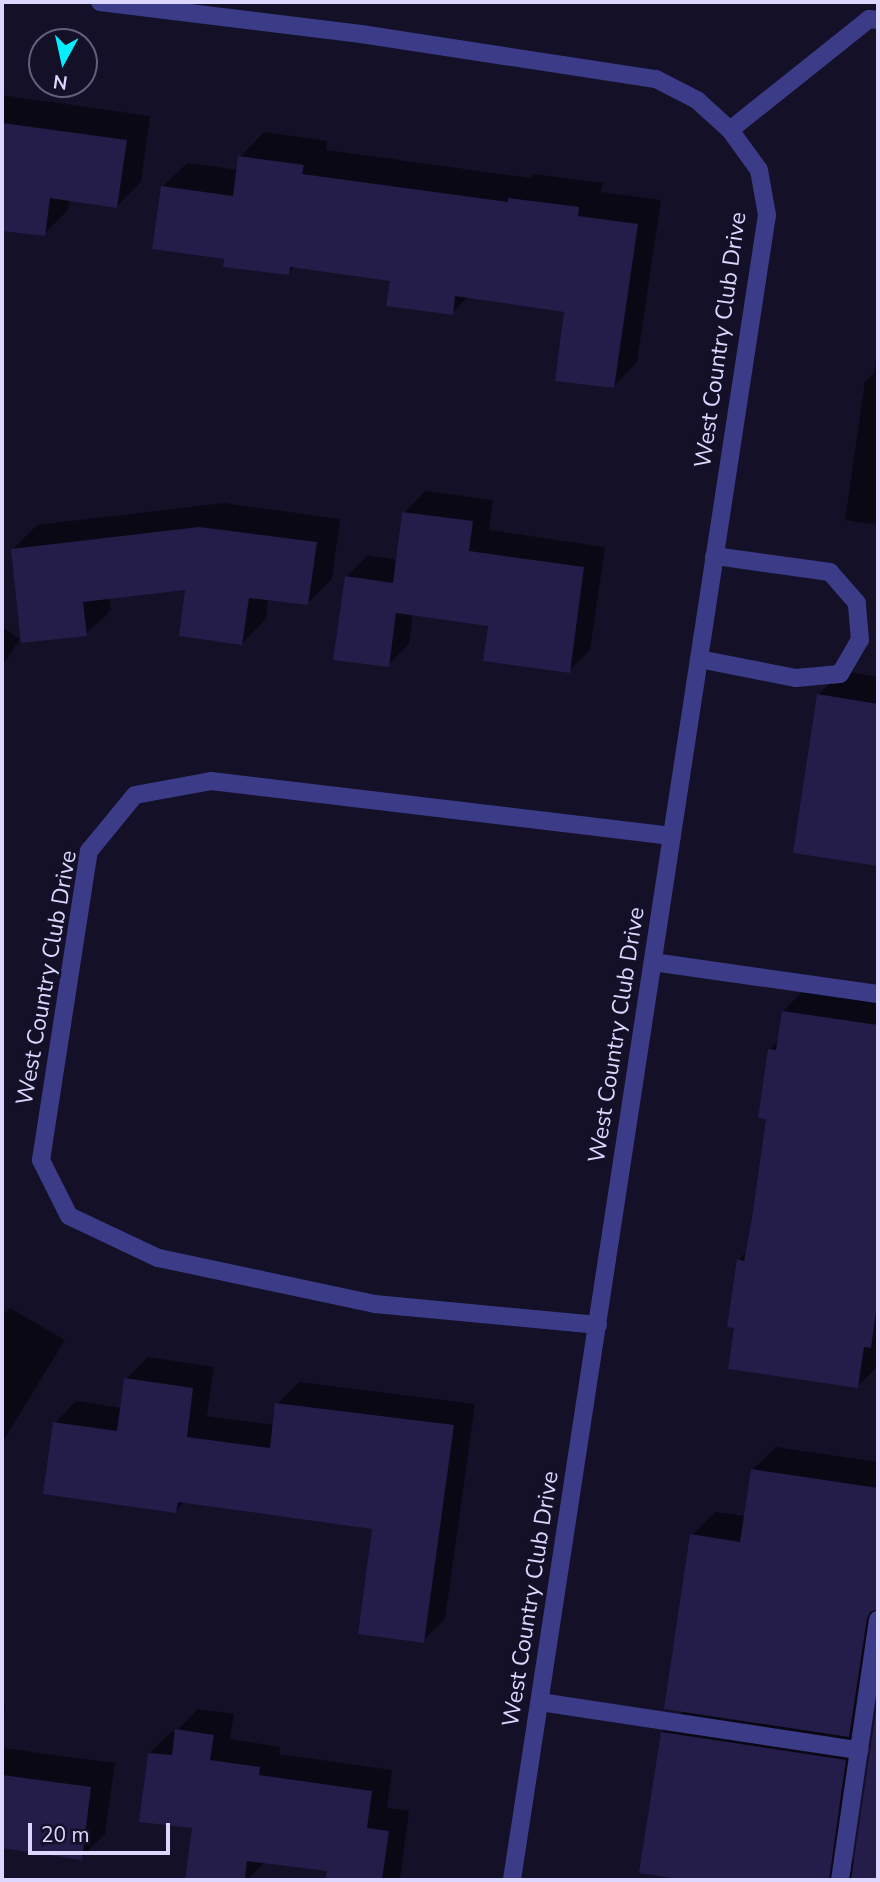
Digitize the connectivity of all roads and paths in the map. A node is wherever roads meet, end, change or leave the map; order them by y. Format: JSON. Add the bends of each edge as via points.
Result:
{"nodes":[{"id":1,"x":100,"y":2,"type":"edge"},
{"id":2,"x":878,"y":20,"type":"edge"},
{"id":3,"x":730,"y":130,"type":"junction"},
{"id":4,"x":714,"y":556,"type":"junction"},
{"id":5,"x":699,"y":659,"type":"junction"},
{"id":6,"x":672,"y":836,"type":"junction"},
{"id":7,"x":653,"y":962,"type":"junction"},
{"id":8,"x":878,"y":994,"type":"edge"},
{"id":9,"x":597,"y":1325,"type":"junction"},
{"id":10,"x":878,"y":1620,"type":"edge"},
{"id":11,"x":540,"y":1702,"type":"junction"},
{"id":12,"x":859,"y":1750,"type":"junction"},
{"id":13,"x":512,"y":1880,"type":"edge"},
{"id":14,"x":840,"y":1880,"type":"edge"}],
"edges":[{"from":1,"to":3,"type":"street","name":"West Country Club Drive","via":[[360,34],[656,79],[697,100]]},
{"from":2,"to":3,"type":"street","via":[[869,19]]},
{"from":3,"to":4,"type":"street","name":"West Country Club Drive","via":[[759,170],[767,215]]},
{"from":4,"to":5,"type":"street","name":"West Country Club Drive"},
{"from":4,"to":5,"type":"street","via":[[830,572],[857,603],[860,640],[840,674],[796,678]]},
{"from":5,"to":6,"type":"street","name":"West Country Club Drive"},
{"from":6,"to":7,"type":"street","name":"West Country Club Drive"},
{"from":6,"to":9,"type":"street","name":"West Country Club Drive","via":[[211,780],[135,795],[89,851],[41,1160],[69,1216],[158,1258],[375,1304]]},
{"from":7,"to":8,"type":"street"},
{"from":7,"to":9,"type":"street","name":"West Country Club Drive"},
{"from":9,"to":11,"type":"street","name":"West Country Club Drive"},
{"from":10,"to":12,"type":"street"},
{"from":11,"to":12,"type":"street"},
{"from":11,"to":13,"type":"street","name":"West Country Club Drive"},
{"from":12,"to":14,"type":"street"}]}
